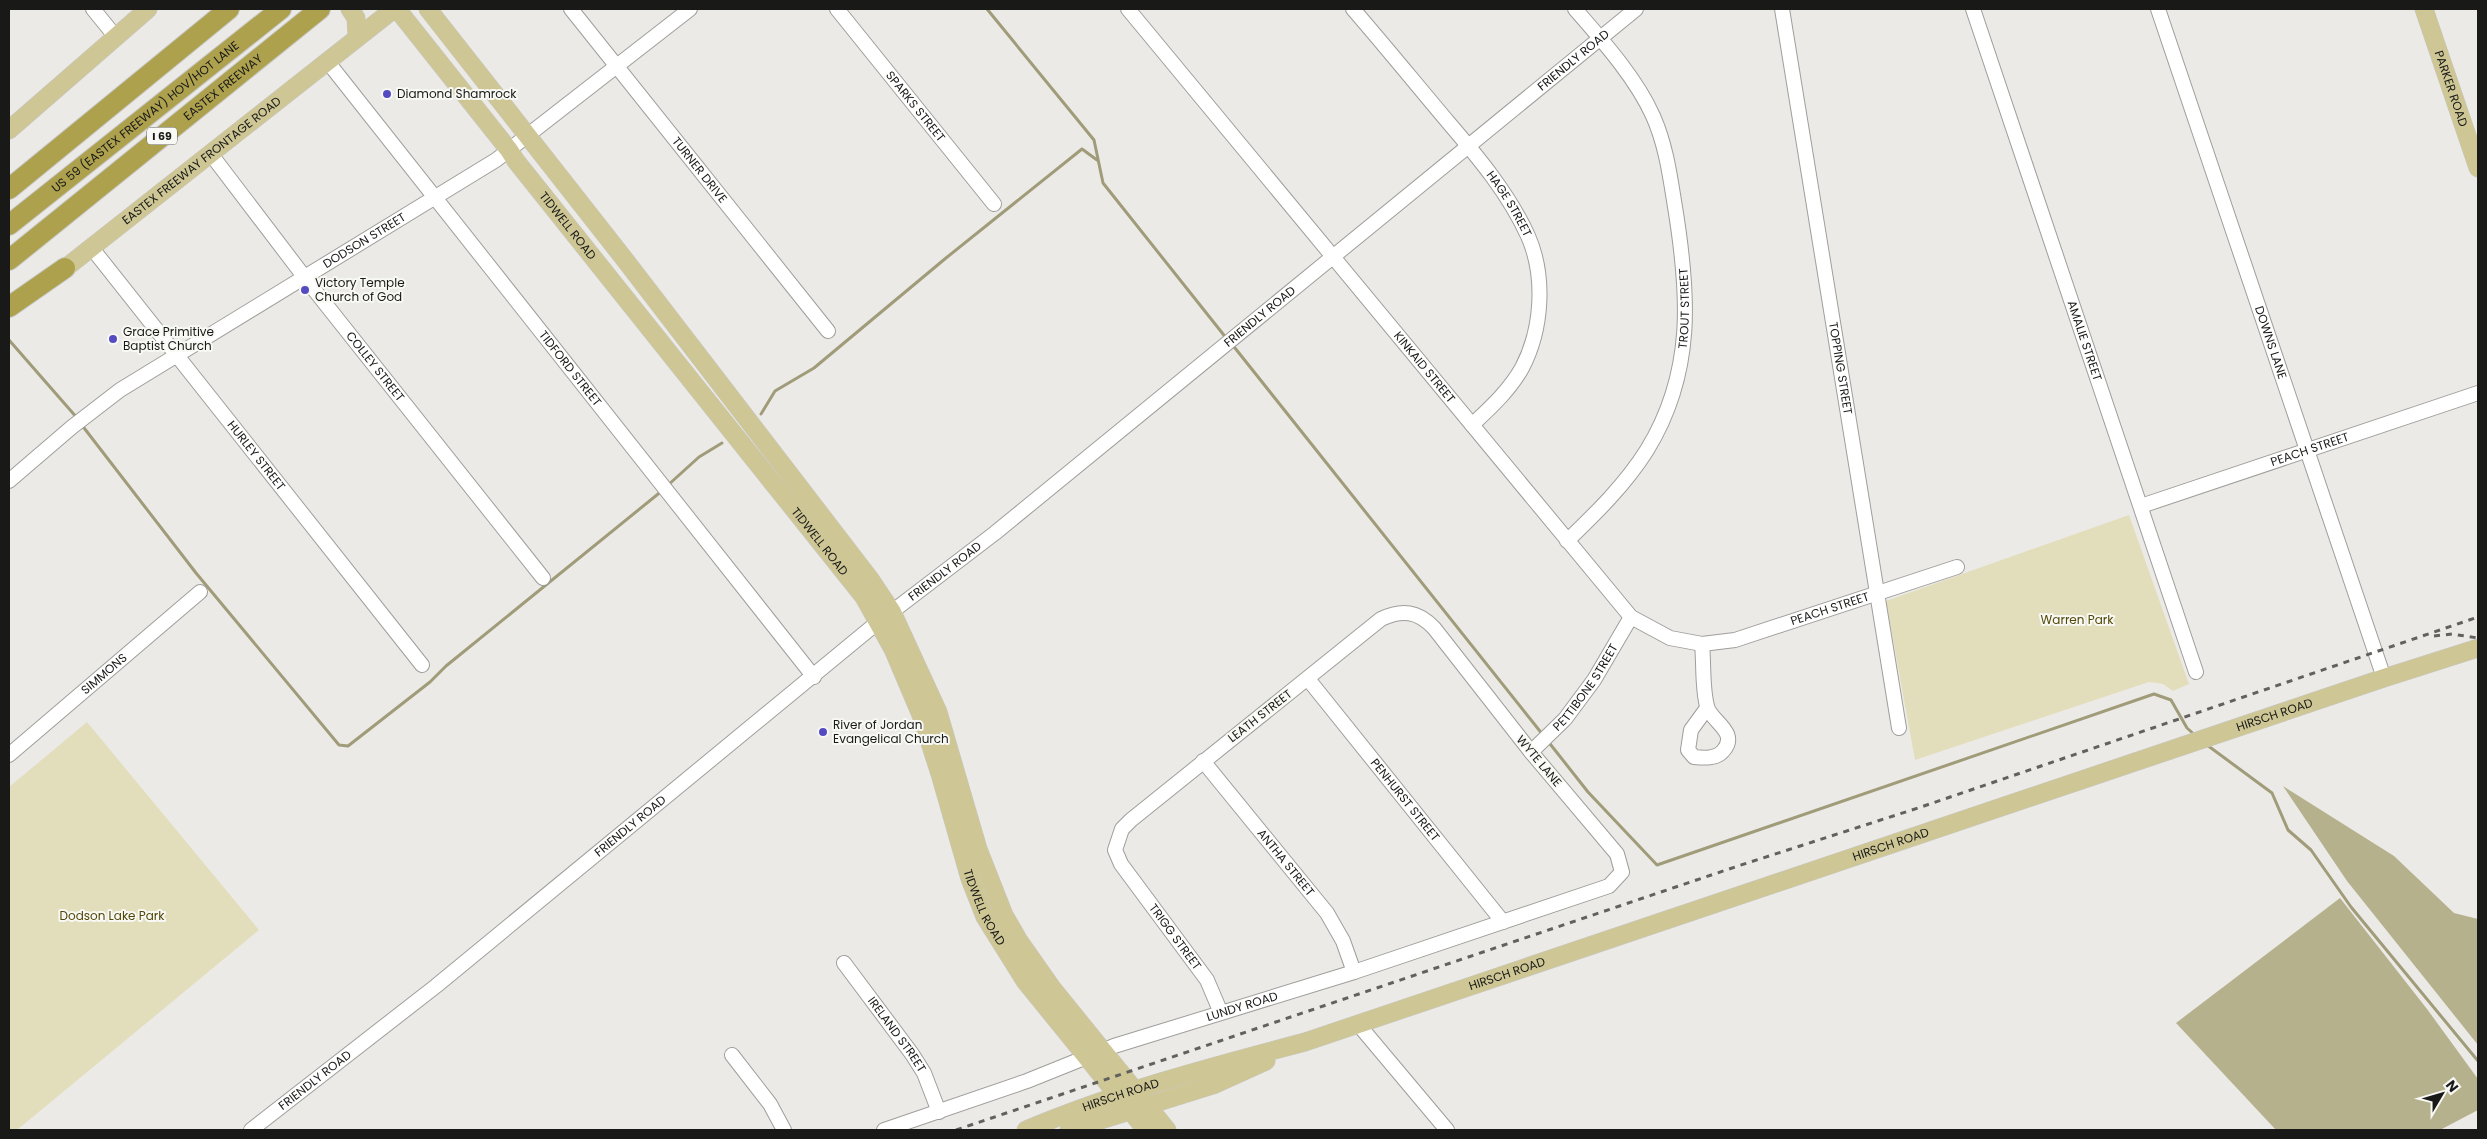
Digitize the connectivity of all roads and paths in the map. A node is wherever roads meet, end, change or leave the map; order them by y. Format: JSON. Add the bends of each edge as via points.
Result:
{"nodes":[{"id":1,"x":93,"y":9,"type":"edge"},
{"id":2,"x":148,"y":9,"type":"edge"},
{"id":3,"x":229,"y":9,"type":"edge"},
{"id":4,"x":268,"y":9,"type":"edge"},
{"id":5,"x":281,"y":9,"type":"edge"},
{"id":6,"x":350,"y":9,"type":"edge"},
{"id":7,"x":395,"y":9,"type":"edge"},
{"id":8,"x":428,"y":9,"type":"edge"},
{"id":9,"x":571,"y":9,"type":"edge"},
{"id":10,"x":690,"y":9,"type":"edge"},
{"id":11,"x":837,"y":9,"type":"edge"},
{"id":12,"x":1128,"y":9,"type":"edge"},
{"id":13,"x":1353,"y":9,"type":"edge"},
{"id":14,"x":1575,"y":9,"type":"edge"},
{"id":15,"x":1636,"y":9,"type":"edge"},
{"id":16,"x":1782,"y":9,"type":"edge"},
{"id":17,"x":1973,"y":9,"type":"edge"},
{"id":18,"x":2158,"y":9,"type":"edge"},
{"id":19,"x":2424,"y":9,"type":"edge"},
{"id":20,"x":318,"y":10,"type":"edge"},
{"id":21,"x":115,"y":36,"type":"junction"},
{"id":22,"x":357,"y":38,"type":"junction"},
{"id":23,"x":1600,"y":38,"type":"junction"},
{"id":24,"x":327,"y":61,"type":"junction"},
{"id":25,"x":617,"y":66,"type":"junction"},
{"id":26,"x":140,"y":121,"type":"junction"},
{"id":27,"x":9,"y":130,"type":"edge"},
{"id":28,"x":527,"y":136,"type":"junction"},
{"id":29,"x":1468,"y":146,"type":"junction"},
{"id":30,"x":509,"y":150,"type":"junction"},
{"id":31,"x":210,"y":153,"type":"junction"},
{"id":32,"x":2478,"y":168,"type":"edge"},
{"id":33,"x":9,"y":190,"type":"edge"},
{"id":34,"x":434,"y":198,"type":"junction"},
{"id":35,"x":994,"y":204,"type":"dead end"},
{"id":36,"x":9,"y":226,"type":"edge"},
{"id":37,"x":91,"y":247,"type":"junction"},
{"id":38,"x":622,"y":256,"type":"junction"},
{"id":39,"x":1333,"y":258,"type":"junction"},
{"id":40,"x":9,"y":260,"type":"edge"},
{"id":41,"x":65,"y":268,"type":"junction"},
{"id":42,"x":602,"y":272,"type":"junction"},
{"id":43,"x":306,"y":278,"type":"junction"},
{"id":44,"x":9,"y":307,"type":"edge"},
{"id":45,"x":9,"y":312,"type":"edge"},
{"id":46,"x":828,"y":331,"type":"dead end"},
{"id":47,"x":176,"y":354,"type":"junction"},
{"id":48,"x":2478,"y":393,"type":"edge"},
{"id":49,"x":1472,"y":425,"type":"junction"},
{"id":50,"x":2308,"y":450,"type":"junction"},
{"id":51,"x":9,"y":481,"type":"edge"},
{"id":52,"x":788,"y":487,"type":"junction"},
{"id":53,"x":2141,"y":506,"type":"junction"},
{"id":54,"x":1567,"y":541,"type":"junction"},
{"id":55,"x":1957,"y":567,"type":"dead end"},
{"id":56,"x":543,"y":578,"type":"dead end"},
{"id":57,"x":200,"y":592,"type":"dead end"},
{"id":58,"x":1878,"y":595,"type":"junction"},
{"id":59,"x":892,"y":612,"type":"junction"},
{"id":60,"x":1631,"y":617,"type":"junction"},
{"id":61,"x":878,"y":623,"type":"junction"},
{"id":62,"x":1435,"y":630,"type":"joint"},
{"id":63,"x":1702,"y":644,"type":"junction"},
{"id":64,"x":2478,"y":648,"type":"edge"},
{"id":65,"x":422,"y":665,"type":"dead end"},
{"id":66,"x":2196,"y":672,"type":"dead end"},
{"id":67,"x":814,"y":677,"type":"junction"},
{"id":68,"x":2384,"y":678,"type":"junction"},
{"id":69,"x":1308,"y":679,"type":"junction"},
{"id":70,"x":1707,"y":708,"type":"dead end"},
{"id":71,"x":1899,"y":728,"type":"dead end"},
{"id":72,"x":1535,"y":748,"type":"junction"},
{"id":73,"x":9,"y":755,"type":"edge"},
{"id":74,"x":1203,"y":761,"type":"junction"},
{"id":75,"x":947,"y":772,"type":"junction"},
{"id":76,"x":1121,"y":864,"type":"joint"},
{"id":77,"x":1602,"y":888,"type":"joint"},
{"id":78,"x":996,"y":919,"type":"junction"},
{"id":79,"x":1503,"y":922,"type":"junction"},
{"id":80,"x":844,"y":963,"type":"dead end"},
{"id":81,"x":1354,"y":972,"type":"junction"},
{"id":82,"x":1221,"y":1013,"type":"junction"},
{"id":83,"x":1358,"y":1024,"type":"junction"},
{"id":84,"x":1304,"y":1042,"type":"junction"},
{"id":85,"x":1102,"y":1051,"type":"junction"},
{"id":86,"x":732,"y":1055,"type":"dead end"},
{"id":87,"x":1085,"y":1058,"type":"junction"},
{"id":88,"x":1135,"y":1090,"type":"junction"},
{"id":89,"x":1118,"y":1096,"type":"junction"},
{"id":90,"x":1147,"y":1106,"type":"junction"},
{"id":91,"x":1130,"y":1111,"type":"junction"},
{"id":92,"x":939,"y":1112,"type":"junction"},
{"id":93,"x":251,"y":1130,"type":"edge"},
{"id":94,"x":784,"y":1130,"type":"edge"},
{"id":95,"x":884,"y":1130,"type":"edge"},
{"id":96,"x":1026,"y":1130,"type":"edge"},
{"id":97,"x":1069,"y":1130,"type":"edge"},
{"id":98,"x":1146,"y":1130,"type":"edge"},
{"id":99,"x":1167,"y":1130,"type":"edge"},
{"id":100,"x":1447,"y":1130,"type":"edge"}],
"edges":[{"from":1,"to":21,"type":"street"},
{"from":2,"to":21,"type":"main road"},
{"from":3,"to":33,"type":"highway"},
{"from":4,"to":26,"type":"highway","number":"I 69"},
{"from":5,"to":26,"type":"highway","name":"US 59 (EASTEX FREEWAY) HOV/HOT LANE"},
{"from":6,"to":22,"type":"main road","via":[[356,18]]},
{"from":7,"to":22,"type":"main road","name":"EASTEX FREEWAY FRONTAGE ROAD"},
{"from":7,"to":30,"type":"main road","name":"TIDWELL ROAD"},
{"from":8,"to":28,"type":"main road","name":"TIDWELL ROAD"},
{"from":9,"to":25,"type":"street","name":"TURNER DRIVE"},
{"from":10,"to":25,"type":"street","name":"DODSON STREET"},
{"from":11,"to":35,"type":"street","name":"SPARKS STREET"},
{"from":12,"to":39,"type":"street","name":"KINKAID STREET"},
{"from":13,"to":29,"type":"street","name":"HAGE STREET"},
{"from":14,"to":23,"type":"street","name":"TROUT STREET"},
{"from":15,"to":23,"type":"street","name":"FRIENDLY ROAD"},
{"from":16,"to":58,"type":"street","name":"TOPPING STREET"},
{"from":17,"to":53,"type":"street","name":"AMALIE STREET"},
{"from":18,"to":50,"type":"street","name":"DOWNS LANE"},
{"from":19,"to":32,"type":"main road","name":"PARKER ROAD"},
{"from":20,"to":40,"type":"highway","name":"EASTEX FREEWAY","number":"I 69"},
{"from":21,"to":27,"type":"main road"},
{"from":22,"to":24,"type":"main road","name":"EASTEX FREEWAY FRONTAGE ROAD"},
{"from":23,"to":29,"type":"street","name":"FRIENDLY ROAD"},
{"from":23,"to":54,"type":"street","name":"TROUT STREET","via":[[1652,114],[1667,157],[1685,269],[1685,330],[1669,405],[1647,449],[1618,489]]},
{"from":24,"to":31,"type":"main road","name":"EASTEX FREEWAY FRONTAGE ROAD"},
{"from":24,"to":34,"type":"street","name":"TIDFORD STREET"},
{"from":25,"to":28,"type":"street","name":"DODSON STREET"},
{"from":25,"to":46,"type":"street","name":"TURNER DRIVE"},
{"from":26,"to":36,"type":"highway","name":"US 59 (EASTEX FREEWAY) HOV/HOT LANE","number":"I 69"},
{"from":28,"to":30,"type":"street","name":"DODSON STREET"},
{"from":28,"to":38,"type":"main road","name":"TIDWELL ROAD"},
{"from":29,"to":39,"type":"street","name":"FRIENDLY ROAD"},
{"from":29,"to":49,"type":"street","name":"HAGE STREET","via":[[1521,221],[1535,257],[1539,283],[1536,327],[1522,368],[1496,403]]},
{"from":30,"to":34,"type":"street","name":"DODSON STREET"},
{"from":30,"to":42,"type":"main road","name":"TIDWELL ROAD"},
{"from":31,"to":37,"type":"main road","name":"EASTEX FREEWAY FRONTAGE ROAD"},
{"from":31,"to":43,"type":"street","name":"COLLEY STREET"},
{"from":34,"to":43,"type":"street","name":"DODSON STREET"},
{"from":34,"to":67,"type":"street","name":"TIDFORD STREET"},
{"from":37,"to":41,"type":"main road","name":"EASTEX FREEWAY FRONTAGE ROAD"},
{"from":37,"to":47,"type":"street","name":"HURLEY STREET"},
{"from":38,"to":42,"type":"main road"},
{"from":38,"to":52,"type":"main road","name":"TIDWELL ROAD"},
{"from":39,"to":49,"type":"street","name":"KINKAID STREET"},
{"from":39,"to":59,"type":"street","name":"FRIENDLY ROAD","via":[[995,533]]},
{"from":41,"to":44,"type":"highway"},
{"from":41,"to":45,"type":"main road","name":"EASTEX FREEWAY FRONTAGE ROAD"},
{"from":42,"to":52,"type":"main road","name":"TIDWELL ROAD"},
{"from":43,"to":47,"type":"street","name":"DODSON STREET"},
{"from":43,"to":56,"type":"street","name":"COLLEY STREET"},
{"from":47,"to":51,"type":"street","name":"DODSON STREET","via":[[86,415]]},
{"from":47,"to":65,"type":"street","name":"HURLEY STREET"},
{"from":48,"to":50,"type":"street","name":"PEACH STREET"},
{"from":49,"to":54,"type":"street","name":"KINKAID STREET"},
{"from":50,"to":53,"type":"street","name":"PEACH STREET"},
{"from":50,"to":68,"type":"street","name":"DOWNS LANE"},
{"from":52,"to":59,"type":"main road","name":"TIDWELL ROAD","via":[[870,579]]},
{"from":52,"to":61,"type":"main road","name":"TIDWELL ROAD"},
{"from":53,"to":66,"type":"street","name":"AMALIE STREET"},
{"from":54,"to":60,"type":"street","name":"KINKAID STREET"},
{"from":55,"to":58,"type":"street","name":"PEACH STREET"},
{"from":57,"to":73,"type":"street","name":"SIMMONS"},
{"from":58,"to":63,"type":"street","name":"PEACH STREET","via":[[1735,640]]},
{"from":58,"to":71,"type":"street","name":"TOPPING STREET"},
{"from":59,"to":61,"type":"street","name":"FRIENDLY ROAD"},
{"from":59,"to":75,"type":"main road","name":"TIDWELL ROAD","via":[[938,712]]},
{"from":60,"to":63,"type":"street","name":"KINKAID STREET","via":[[1670,638]]},
{"from":60,"to":72,"type":"street","name":"PETTIBONE STREET","via":[[1594,680]]},
{"from":61,"to":67,"type":"street","name":"FRIENDLY ROAD"},
{"from":61,"to":75,"type":"main road","name":"TIDWELL ROAD","via":[[893,649]]},
{"from":62,"to":69,"type":"street","name":"LEATH STREET","via":[[1420,616],[1404,612],[1392,614],[1381,619]]},
{"from":62,"to":72,"type":"street","name":"WYTE LANE"},
{"from":63,"to":70,"type":"street"},
{"from":64,"to":68,"type":"main road","name":"HIRSCH ROAD"},
{"from":67,"to":93,"type":"street","name":"FRIENDLY ROAD","via":[[436,986]]},
{"from":68,"to":83,"type":"main road","name":"HIRSCH ROAD"},
{"from":69,"to":74,"type":"street","name":"LEATH STREET"},
{"from":69,"to":79,"type":"street","name":"PENHURST STREET"},
{"from":72,"to":77,"type":"street","name":"WYTE LANE","via":[[1617,854],[1622,872]]},
{"from":74,"to":76,"type":"street","name":"LEATH STREET","via":[[1122,829],[1115,850]]},
{"from":74,"to":81,"type":"street","name":"ANTHA STREET","via":[[1326,913],[1343,941]]},
{"from":75,"to":78,"type":"main road","name":"TIDWELL ROAD","via":[[970,879]]},
{"from":76,"to":82,"type":"street","name":"TRIGG STREET","via":[[1207,980]]},
{"from":77,"to":79,"type":"street","name":"LUNDY ROAD"},
{"from":78,"to":85,"type":"main road","name":"TIDWELL ROAD","via":[[1019,941]]},
{"from":78,"to":87,"type":"main road","name":"TIDWELL ROAD","via":[[1025,981]]},
{"from":79,"to":81,"type":"street","name":"LUNDY ROAD"},
{"from":80,"to":92,"type":"street","name":"IRELAND STREET","via":[[912,1054],[924,1073]]},
{"from":81,"to":82,"type":"street","name":"LUNDY ROAD"},
{"from":82,"to":85,"type":"street","name":"LUNDY ROAD"},
{"from":83,"to":84,"type":"main road","name":"HIRSCH ROAD"},
{"from":83,"to":100,"type":"street"},
{"from":84,"to":88,"type":"main road","name":"HIRSCH ROAD"},
{"from":84,"to":90,"type":"main road","name":"HIRSCH ROAD","via":[[1213,1085]]},
{"from":85,"to":87,"type":"street","name":"LUNDY ROAD"},
{"from":85,"to":88,"type":"main road","name":"TIDWELL ROAD"},
{"from":86,"to":94,"type":"street","via":[[770,1104]]},
{"from":87,"to":89,"type":"main road","name":"TIDWELL ROAD"},
{"from":87,"to":92,"type":"street","name":"LUNDY ROAD"},
{"from":88,"to":89,"type":"main road","name":"HIRSCH ROAD"},
{"from":88,"to":90,"type":"main road","name":"TIDWELL ROAD"},
{"from":89,"to":91,"type":"main road","name":"TIDWELL ROAD"},
{"from":89,"to":96,"type":"main road","name":"HIRSCH ROAD"},
{"from":90,"to":91,"type":"main road","name":"HIRSCH ROAD"},
{"from":90,"to":99,"type":"main road","name":"TIDWELL ROAD"},
{"from":91,"to":97,"type":"main road","name":"HIRSCH ROAD"},
{"from":91,"to":98,"type":"main road","name":"TIDWELL ROAD"},
{"from":92,"to":95,"type":"street","name":"LUNDY ROAD"}]}
